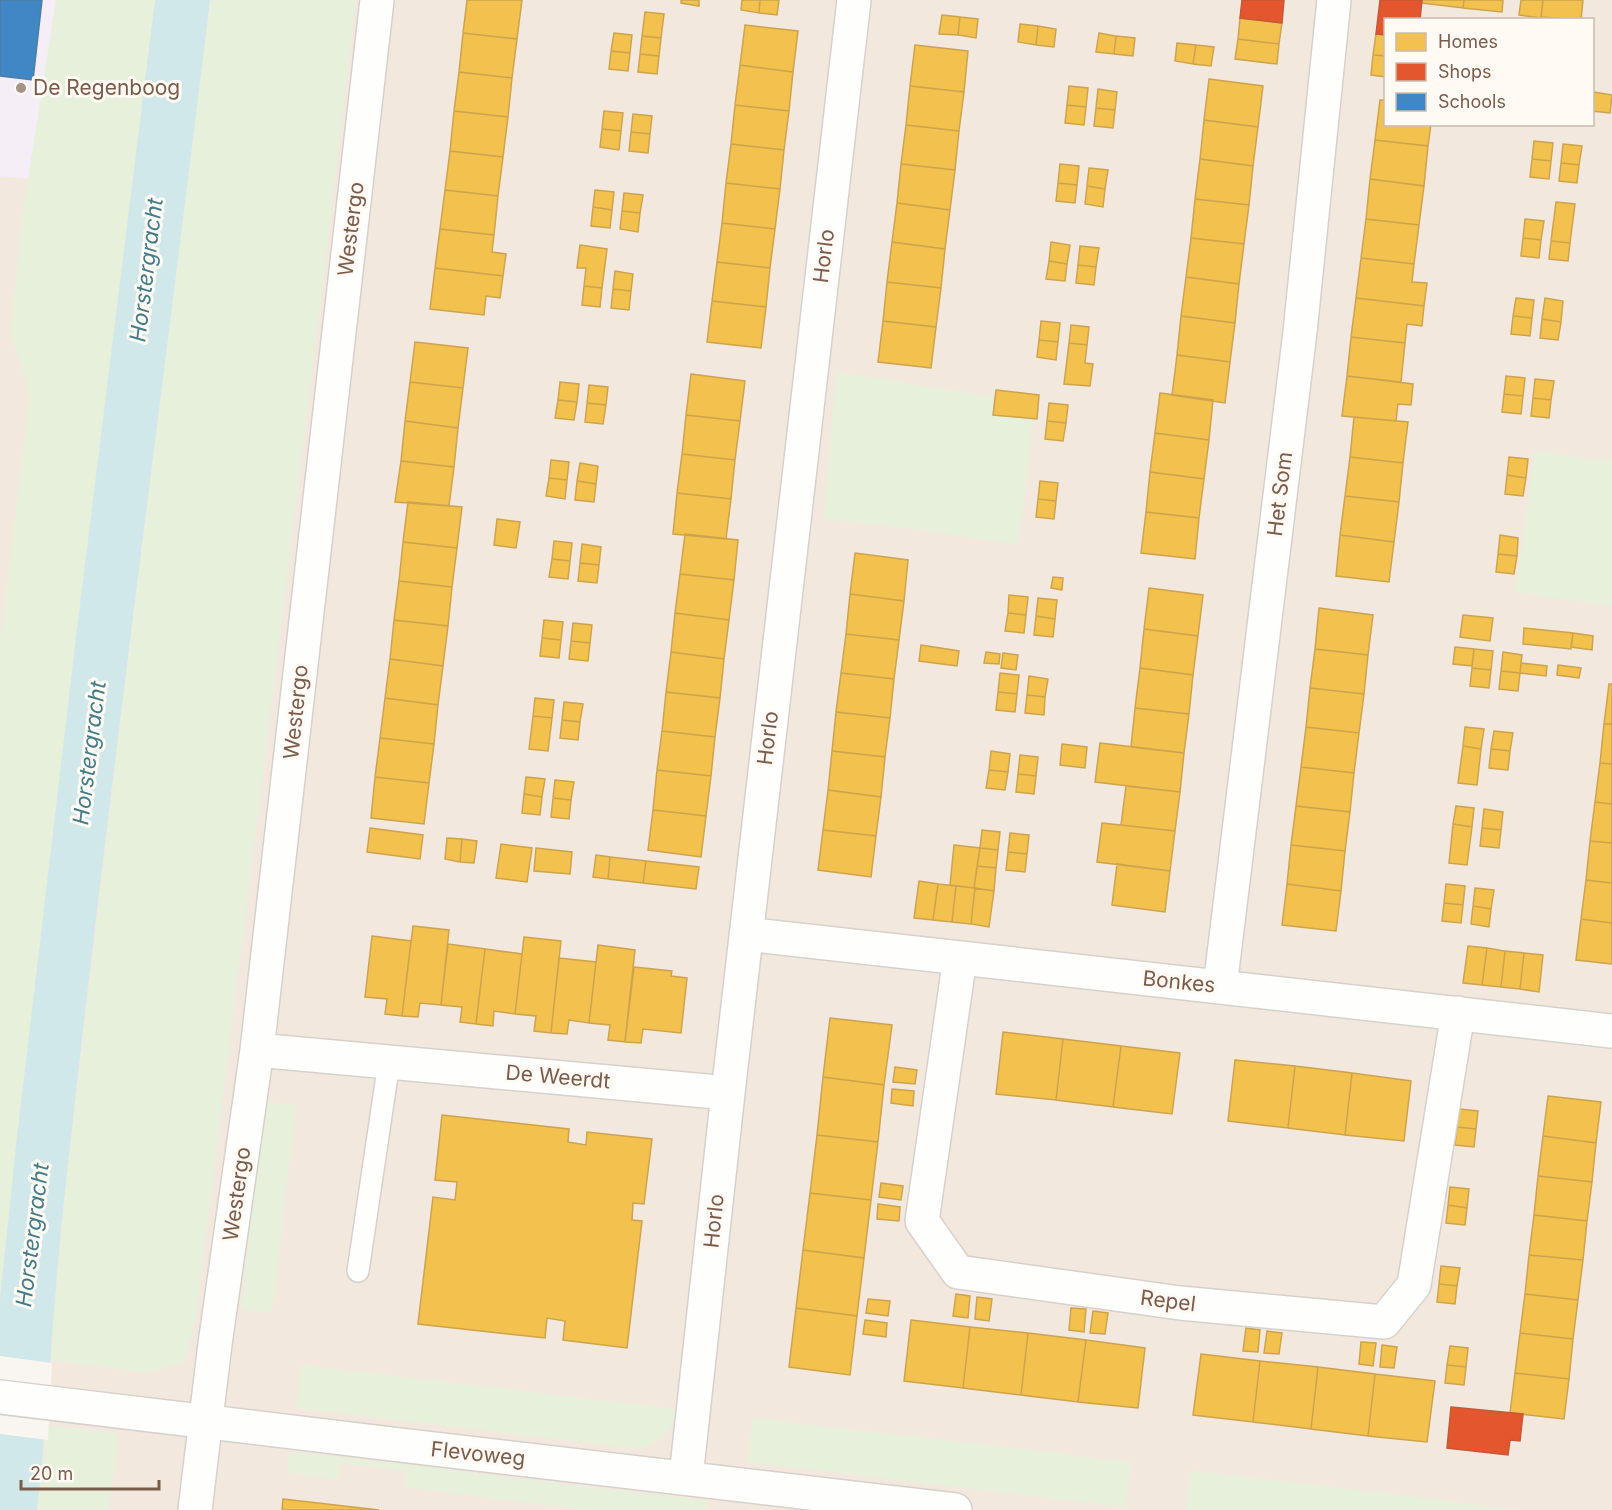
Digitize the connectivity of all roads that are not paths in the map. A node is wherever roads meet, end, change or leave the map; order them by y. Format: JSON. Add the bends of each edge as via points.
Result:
{"nodes":[{"id":1,"x":376,"y":0,"type":"edge"},
{"id":2,"x":854,"y":0,"type":"edge"},
{"id":3,"x":1334,"y":0,"type":"edge"},
{"id":4,"x":746,"y":934,"type":"junction"},
{"id":5,"x":960,"y":957,"type":"junction"},
{"id":6,"x":1220,"y":987,"type":"junction"},
{"id":7,"x":1458,"y":1013,"type":"junction"},
{"id":8,"x":1612,"y":1031,"type":"edge"},
{"id":9,"x":257,"y":1050,"type":"junction"},
{"id":10,"x":388,"y":1062,"type":"junction"},
{"id":11,"x":728,"y":1093,"type":"junction"},
{"id":12,"x":357,"y":1271,"type":"dead end"},
{"id":13,"x":0,"y":1397,"type":"edge"},
{"id":14,"x":205,"y":1422,"type":"junction"},
{"id":15,"x":686,"y":1477,"type":"junction"},
{"id":16,"x":195,"y":1510,"type":"edge"},
{"id":17,"x":955,"y":1510,"type":"edge"}],
"edges":[{"from":1,"to":9,"type":"street","name":"Westergo"},
{"from":2,"to":4,"type":"street","name":"Horlo"},
{"from":3,"to":6,"type":"street","name":"Het Som","via":[[1299,343]]},
{"from":4,"to":5,"type":"street","name":"Bonkes"},
{"from":4,"to":11,"type":"street","name":"Horlo"},
{"from":5,"to":6,"type":"street","name":"Bonkes"},
{"from":5,"to":7,"type":"street","name":"Repel","via":[[922,1221],[958,1272],[1180,1303],[1384,1322],[1414,1285]]},
{"from":6,"to":7,"type":"street","name":"Bonkes"},
{"from":7,"to":8,"type":"street","name":"Bonkes"},
{"from":9,"to":10,"type":"street","name":"De Weerdt"},
{"from":9,"to":14,"type":"street","name":"Westergo"},
{"from":10,"to":11,"type":"street","name":"De Weerdt"},
{"from":10,"to":12,"type":"lane"},
{"from":11,"to":15,"type":"street","name":"Horlo"},
{"from":13,"to":14,"type":"street","name":"Flevoweg"},
{"from":14,"to":15,"type":"street","name":"Flevoweg"},
{"from":14,"to":16,"type":"street","name":"Westergo"},
{"from":15,"to":17,"type":"street","name":"Flevoweg"}]}
